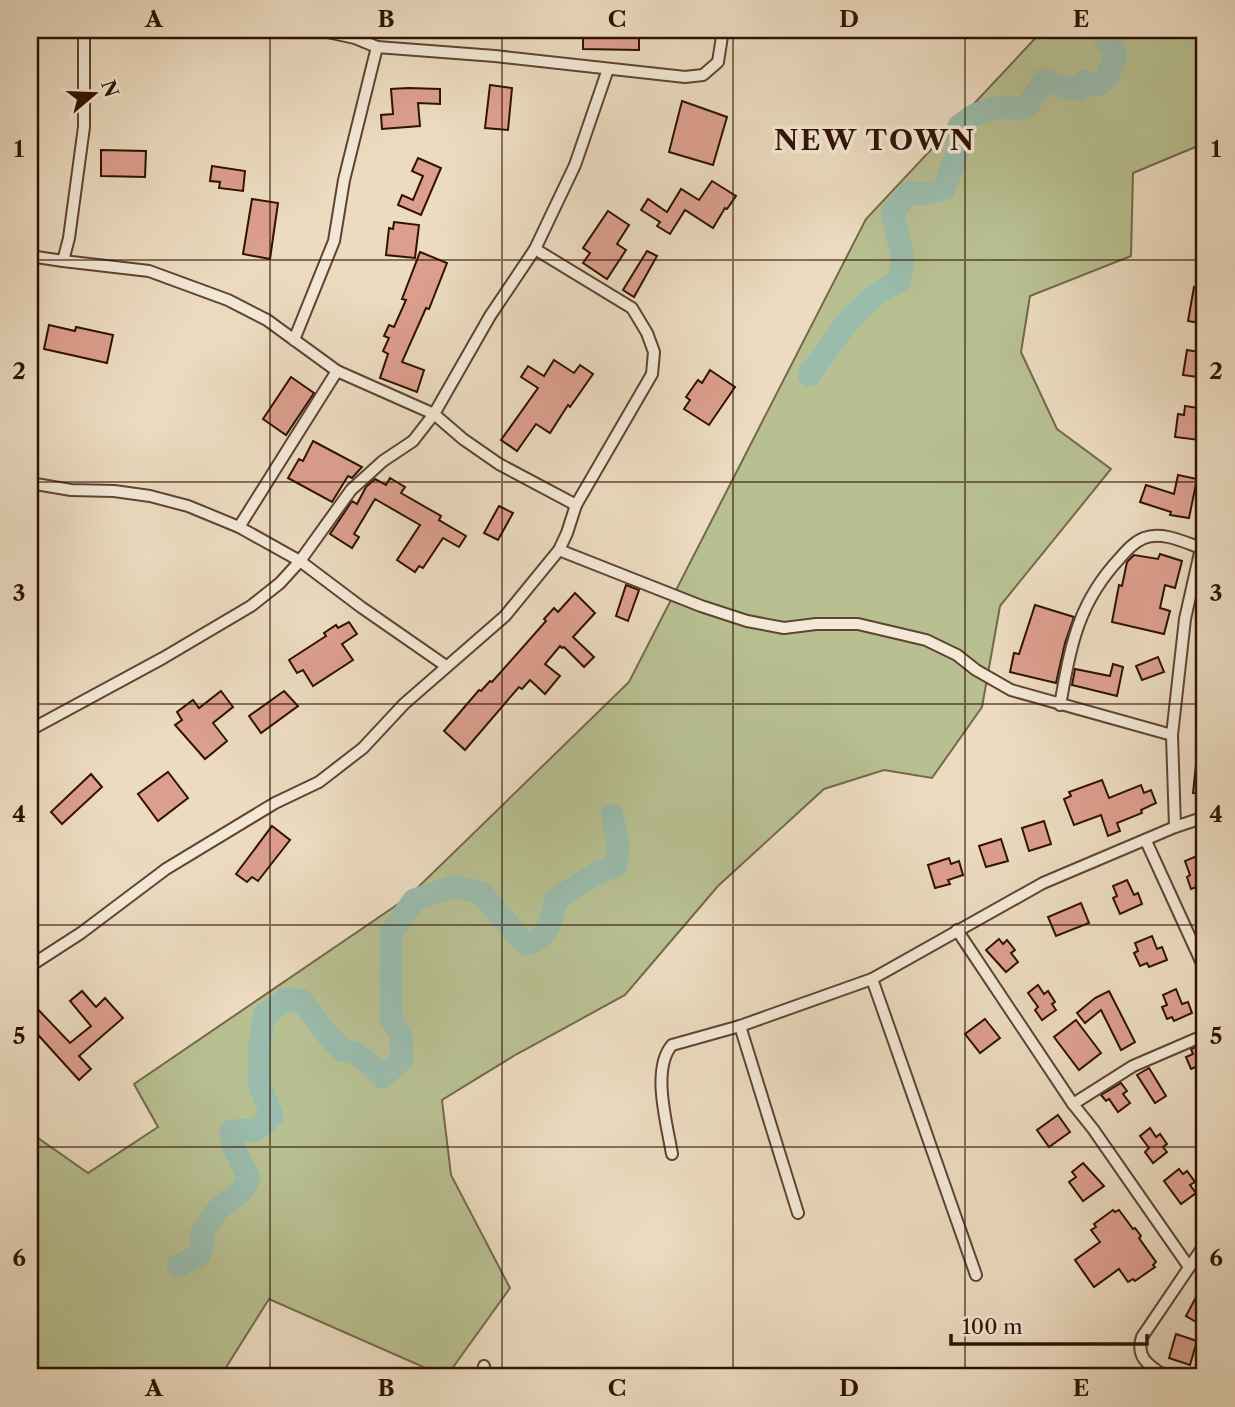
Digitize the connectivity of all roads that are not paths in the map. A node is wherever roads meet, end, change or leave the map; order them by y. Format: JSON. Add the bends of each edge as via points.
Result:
{"nodes":[{"id":1,"x":83,"y":30,"type":"edge"},
{"id":2,"x":318,"y":30,"type":"edge"},
{"id":3,"x":723,"y":30,"type":"edge"},
{"id":4,"x":377,"y":47,"type":"junction"},
{"id":5,"x":608,"y":69,"type":"junction"},
{"id":6,"x":535,"y":249,"type":"junction"},
{"id":7,"x":30,"y":256,"type":"edge"},
{"id":8,"x":63,"y":261,"type":"junction"},
{"id":9,"x":295,"y":340,"type":"junction"},
{"id":10,"x":337,"y":370,"type":"junction"},
{"id":11,"x":433,"y":414,"type":"junction"},
{"id":12,"x":30,"y":483,"type":"edge"},
{"id":13,"x":576,"y":505,"type":"junction"},
{"id":14,"x":1205,"y":521,"type":"edge"},
{"id":15,"x":239,"y":527,"type":"junction"},
{"id":16,"x":1203,"y":549,"type":"edge"},
{"id":17,"x":559,"y":551,"type":"junction"},
{"id":18,"x":300,"y":561,"type":"junction"},
{"id":19,"x":446,"y":666,"type":"junction"},
{"id":20,"x":1060,"y":705,"type":"junction"},
{"id":21,"x":30,"y":730,"type":"edge"},
{"id":22,"x":1172,"y":735,"type":"junction"},
{"id":23,"x":1205,"y":817,"type":"edge"},
{"id":24,"x":1175,"y":827,"type":"junction"},
{"id":25,"x":1146,"y":841,"type":"junction"},
{"id":26,"x":957,"y":930,"type":"junction"},
{"id":27,"x":30,"y":965,"type":"edge"},
{"id":28,"x":1205,"y":971,"type":"edge"},
{"id":29,"x":872,"y":979,"type":"junction"},
{"id":30,"x":740,"y":1026,"type":"junction"},
{"id":31,"x":1205,"y":1035,"type":"edge"},
{"id":32,"x":1073,"y":1104,"type":"junction"},
{"id":33,"x":672,"y":1154,"type":"dead end"},
{"id":34,"x":798,"y":1213,"type":"dead end"},
{"id":35,"x":1205,"y":1244,"type":"edge"},
{"id":36,"x":1188,"y":1268,"type":"junction"},
{"id":37,"x":976,"y":1275,"type":"dead end"},
{"id":38,"x":1153,"y":1373,"type":"edge"},
{"id":39,"x":1166,"y":1377,"type":"edge"}],
"edges":[{"from":1,"to":8,"type":"street","via":[[84,127]]},
{"from":2,"to":4,"type":"street"},
{"from":3,"to":5,"type":"street","via":[[718,62],[703,75]]},
{"from":4,"to":5,"type":"street"},
{"from":4,"to":9,"type":"street","via":[[334,241]]},
{"from":5,"to":6,"type":"street","via":[[575,165]]},
{"from":6,"to":11,"type":"street"},
{"from":6,"to":13,"type":"street","via":[[632,308],[654,352],[652,374]]},
{"from":7,"to":8,"type":"street"},
{"from":8,"to":9,"type":"street","via":[[149,271],[228,300]]},
{"from":9,"to":10,"type":"street"},
{"from":10,"to":11,"type":"street"},
{"from":10,"to":15,"type":"street"},
{"from":11,"to":13,"type":"street","via":[[499,464]]},
{"from":11,"to":18,"type":"street","via":[[412,441],[351,490]]},
{"from":12,"to":15,"type":"street","via":[[150,496]]},
{"from":13,"to":17,"type":"street"},
{"from":14,"to":16,"type":"street"},
{"from":15,"to":18,"type":"street"},
{"from":16,"to":20,"type":"street","via":[[1169,537],[1146,537],[1113,565],[1087,602],[1072,642]]},
{"from":16,"to":22,"type":"street","via":[[1185,620]]},
{"from":17,"to":19,"type":"street","via":[[505,616]]},
{"from":17,"to":20,"type":"street","via":[[747,621],[784,628],[858,624],[926,640],[1011,690]]},
{"from":18,"to":19,"type":"street"},
{"from":18,"to":21,"type":"street","via":[[251,606]]},
{"from":19,"to":27,"type":"street","via":[[363,747],[319,782],[166,869]]},
{"from":20,"to":22,"type":"street"},
{"from":22,"to":24,"type":"street"},
{"from":23,"to":24,"type":"street"},
{"from":24,"to":25,"type":"street"},
{"from":25,"to":26,"type":"street","via":[[1043,883]]},
{"from":25,"to":28,"type":"street"},
{"from":26,"to":29,"type":"street"},
{"from":26,"to":32,"type":"street"},
{"from":29,"to":30,"type":"street"},
{"from":29,"to":37,"type":"street"},
{"from":30,"to":33,"type":"street","via":[[672,1045],[665,1053],[661,1068]]},
{"from":30,"to":34,"type":"street"},
{"from":31,"to":32,"type":"street","via":[[1133,1066]]},
{"from":32,"to":36,"type":"street"},
{"from":35,"to":36,"type":"street"},
{"from":36,"to":38,"type":"street","via":[[1142,1336],[1142,1357]]},
{"from":38,"to":39,"type":"street"}]}
